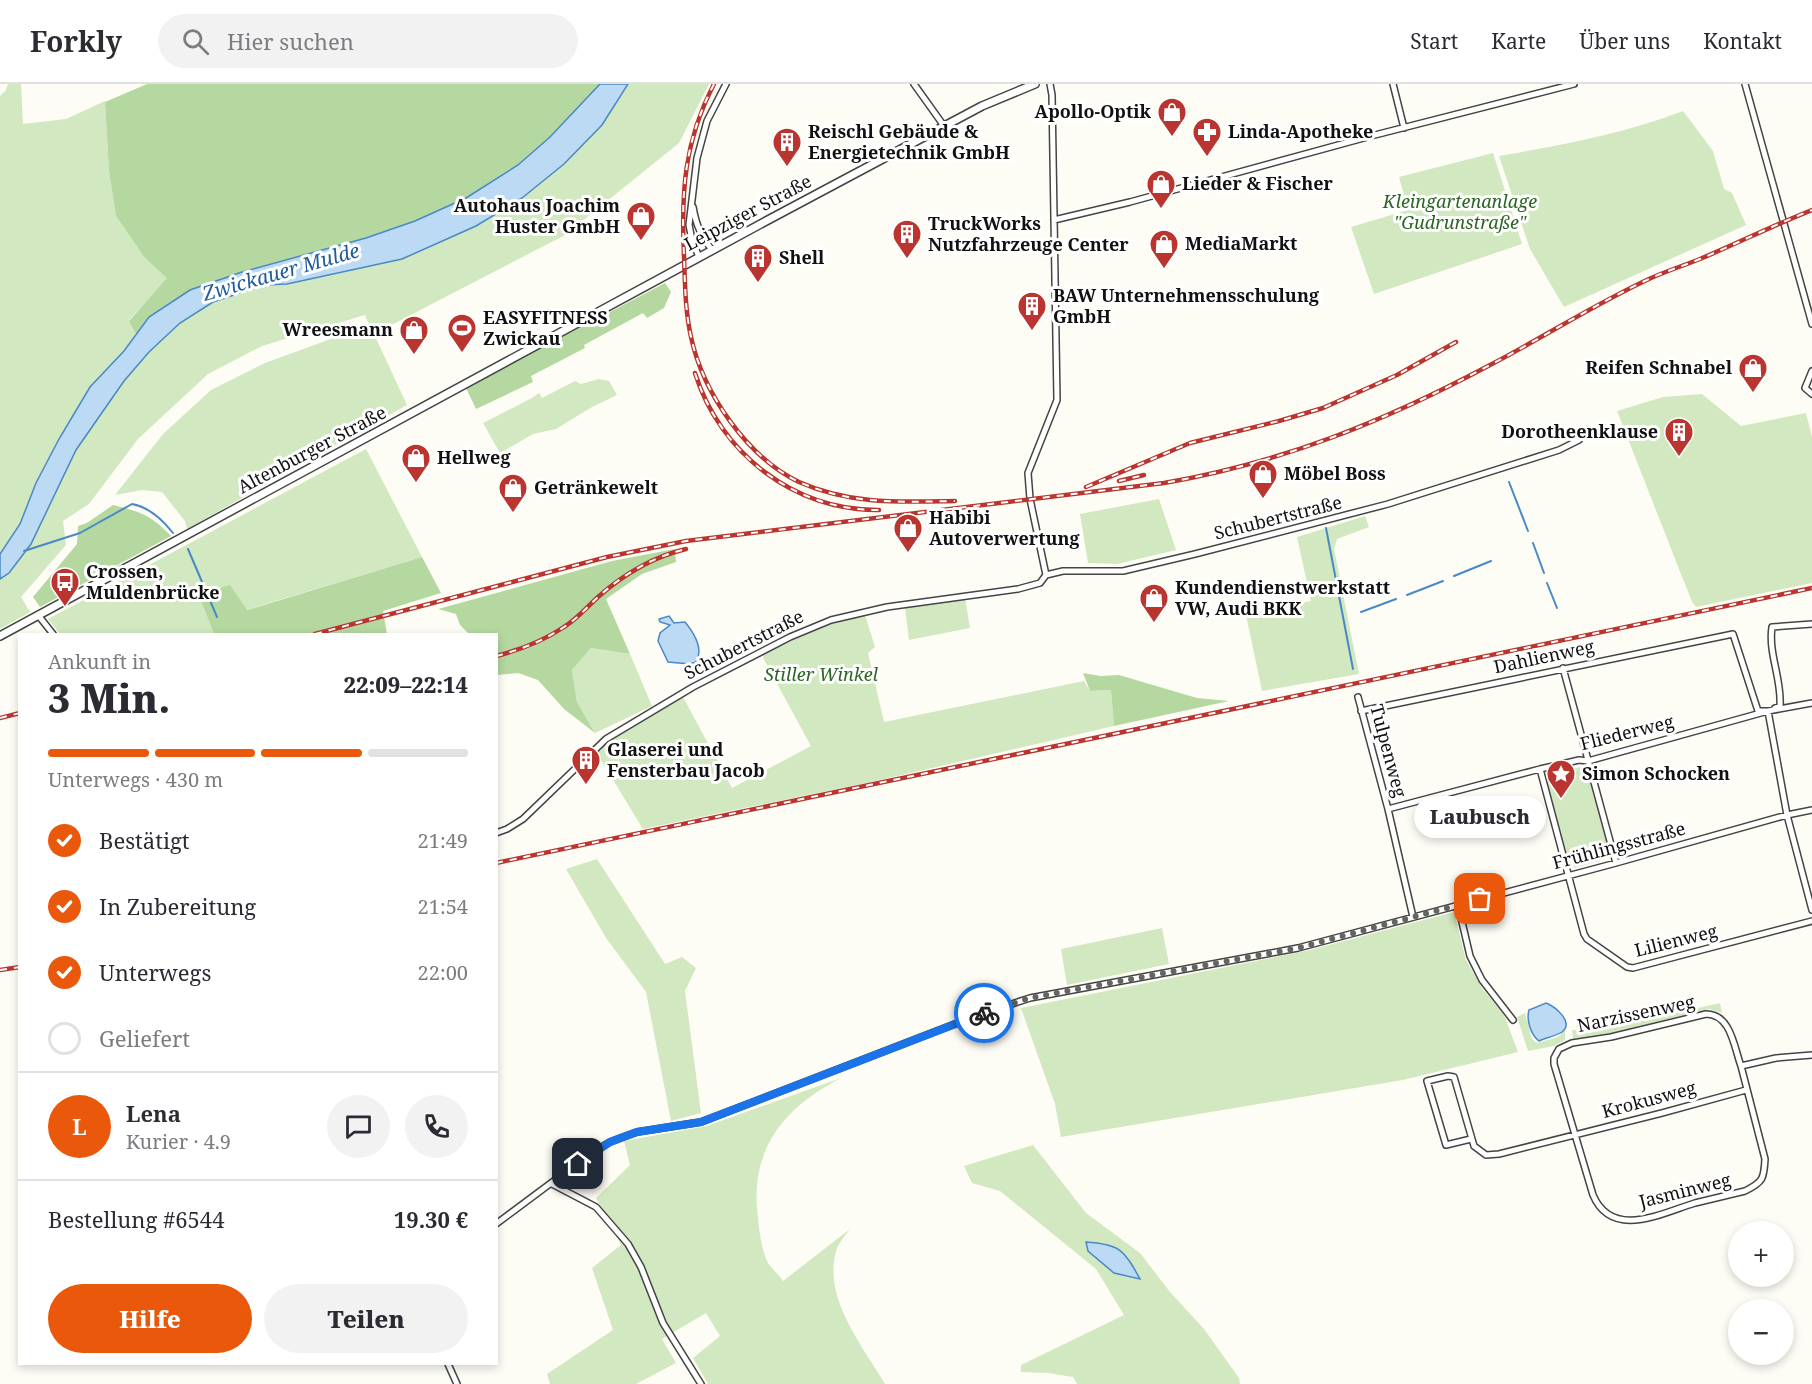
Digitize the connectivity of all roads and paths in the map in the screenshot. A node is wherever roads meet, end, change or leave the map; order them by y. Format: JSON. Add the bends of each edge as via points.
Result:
{"nodes":[{"id":1,"x":726,"y":84,"type":"edge"},
{"id":2,"x":914,"y":84,"type":"edge"},
{"id":3,"x":1035,"y":84,"type":"edge"},
{"id":4,"x":1050,"y":84,"type":"edge"},
{"id":5,"x":1393,"y":84,"type":"edge"},
{"id":6,"x":1539,"y":84,"type":"edge"},
{"id":7,"x":1574,"y":84,"type":"edge"},
{"id":8,"x":1745,"y":84,"type":"edge"},
{"id":9,"x":1541,"y":92,"type":"junction"},
{"id":10,"x":944,"y":126,"type":"junction"},
{"id":11,"x":1404,"y":128,"type":"junction"},
{"id":12,"x":692,"y":200,"type":"junction"},
{"id":13,"x":1054,"y":220,"type":"junction"},
{"id":14,"x":712,"y":250,"type":"junction"},
{"id":15,"x":699,"y":257,"type":"junction"},
{"id":16,"x":638,"y":290,"type":"joint"},
{"id":17,"x":1812,"y":324,"type":"edge"},
{"id":18,"x":1812,"y":371,"type":"edge"},
{"id":19,"x":1812,"y":394,"type":"edge"},
{"id":20,"x":1579,"y":440,"type":"dead end"},
{"id":21,"x":1046,"y":575,"type":"junction"},
{"id":22,"x":38,"y":615,"type":"junction"},
{"id":23,"x":1812,"y":624,"type":"edge"},
{"id":24,"x":52,"y":633,"type":"edge"},
{"id":25,"x":0,"y":636,"type":"edge"},
{"id":26,"x":1563,"y":668,"type":"junction"},
{"id":27,"x":1358,"y":697,"type":"dead end"},
{"id":28,"x":1812,"y":703,"type":"edge"},
{"id":29,"x":1361,"y":711,"type":"junction"},
{"id":30,"x":1768,"y":711,"type":"junction"},
{"id":31,"x":1588,"y":761,"type":"junction"},
{"id":32,"x":1540,"y":769,"type":"junction"},
{"id":33,"x":1388,"y":809,"type":"junction"},
{"id":34,"x":1812,"y":810,"type":"edge"},
{"id":35,"x":1787,"y":815,"type":"junction"},
{"id":36,"x":498,"y":832,"type":"edge"},
{"id":37,"x":1616,"y":863,"type":"junction"},
{"id":38,"x":1568,"y":876,"type":"junction"},
{"id":39,"x":1458,"y":905,"type":"junction"},
{"id":40,"x":1812,"y":910,"type":"edge"},
{"id":41,"x":1413,"y":917,"type":"junction"},
{"id":42,"x":1812,"y":921,"type":"edge"},
{"id":43,"x":1513,"y":1020,"type":"dead end"},
{"id":44,"x":1812,"y":1055,"type":"edge"},
{"id":45,"x":1741,"y":1066,"type":"junction"},
{"id":46,"x":1746,"y":1090,"type":"junction"},
{"id":47,"x":1576,"y":1135,"type":"junction"},
{"id":48,"x":1472,"y":1139,"type":"junction"},
{"id":49,"x":552,"y":1184,"type":"junction"},
{"id":50,"x":498,"y":1223,"type":"edge"},
{"id":51,"x":448,"y":1365,"type":"edge"},
{"id":52,"x":457,"y":1384,"type":"edge"},
{"id":53,"x":701,"y":1384,"type":"edge"}],
"edges":[{"from":1,"to":12,"type":"street","via":[[707,121]]},
{"from":2,"to":10,"type":"street"},
{"from":3,"to":10,"type":"street","name":"Leipziger Straße"},
{"from":4,"to":13,"type":"street"},
{"from":5,"to":11,"type":"street"},
{"from":6,"to":9,"type":"street"},
{"from":7,"to":9,"type":"street"},
{"from":8,"to":17,"type":"street"},
{"from":9,"to":11,"type":"street"},
{"from":10,"to":14,"type":"street","name":"Leipziger Straße"},
{"from":11,"to":13,"type":"street"},
{"from":12,"to":14,"type":"street","via":[[695,223]]},
{"from":12,"to":15,"type":"street","via":[[689,225]]},
{"from":13,"to":21,"type":"street","via":[[1057,400],[1028,473]]},
{"from":14,"to":15,"type":"street","name":"Leipziger Straße"},
{"from":15,"to":16,"type":"street","name":"Leipziger Straße"},
{"from":16,"to":22,"type":"street","name":"Altenburger Straße"},
{"from":18,"to":19,"type":"street","via":[[1805,388]]},
{"from":20,"to":21,"type":"street","name":"Schubertstraße","via":[[1559,450],[1329,521],[1122,571],[1063,571]]},
{"from":21,"to":36,"type":"street","name":"Schubertstraße","via":[[1040,583],[1018,589],[887,607],[831,620],[790,637],[693,687],[606,739],[523,819]]},
{"from":22,"to":24,"type":"street"},
{"from":22,"to":25,"type":"street","name":"Altenburger Straße"},
{"from":23,"to":30,"type":"street","via":[[1772,627],[1780,706]]},
{"from":26,"to":29,"type":"street","name":"Dahlienweg"},
{"from":26,"to":30,"type":"street","name":"Dahlienweg","via":[[1733,634],[1758,711]]},
{"from":26,"to":31,"type":"street"},
{"from":27,"to":29,"type":"street","name":"Tulpenweg"},
{"from":28,"to":30,"type":"street","name":"Fliederweg"},
{"from":29,"to":33,"type":"street","name":"Tulpenweg"},
{"from":30,"to":31,"type":"street","name":"Fliederweg"},
{"from":30,"to":35,"type":"street"},
{"from":31,"to":32,"type":"street","name":"Fliederweg"},
{"from":31,"to":37,"type":"street"},
{"from":32,"to":33,"type":"street","name":"Fliederweg"},
{"from":32,"to":38,"type":"street","name":"Lilienweg"},
{"from":33,"to":41,"type":"street","name":"Tulpenweg"},
{"from":34,"to":35,"type":"street","name":"Frühlingsstraße"},
{"from":35,"to":37,"type":"street","name":"Frühlingsstraße"},
{"from":35,"to":40,"type":"street"},
{"from":37,"to":38,"type":"street","name":"Frühlingsstraße"},
{"from":38,"to":39,"type":"street","name":"Frühlingsstraße"},
{"from":38,"to":42,"type":"street","name":"Lilienweg","via":[[1587,939],[1627,967]]},
{"from":39,"to":41,"type":"street","name":"Frühlingsstraße"},
{"from":39,"to":43,"type":"street","via":[[1470,956],[1482,980]]},
{"from":41,"to":49,"type":"street","name":"Frühlingsstraße","via":[[1298,948],[1030,998],[701,1122],[637,1132],[610,1142]]},
{"from":44,"to":45,"type":"street"},
{"from":45,"to":46,"type":"street"},
{"from":45,"to":47,"type":"street","name":"Narzissenweg","via":[[1725,1022],[1714,1014],[1572,1043],[1558,1049],[1554,1064]]},
{"from":46,"to":47,"type":"street","name":"Krokusweg"},
{"from":46,"to":47,"type":"street","name":"Jasminweg","via":[[1765,1159],[1760,1183],[1745,1191],[1663,1214],[1620,1220],[1602,1209],[1593,1195]]},
{"from":47,"to":48,"type":"street","name":"Krokusweg","via":[[1486,1155],[1474,1146]]},
{"from":48,"to":48,"type":"street","via":[[1454,1077],[1427,1081],[1446,1145]]},
{"from":49,"to":50,"type":"street","name":"Frühlingsstraße"},
{"from":49,"to":53,"type":"street","via":[[596,1207],[628,1244],[663,1323]]},
{"from":51,"to":52,"type":"street"}]}
